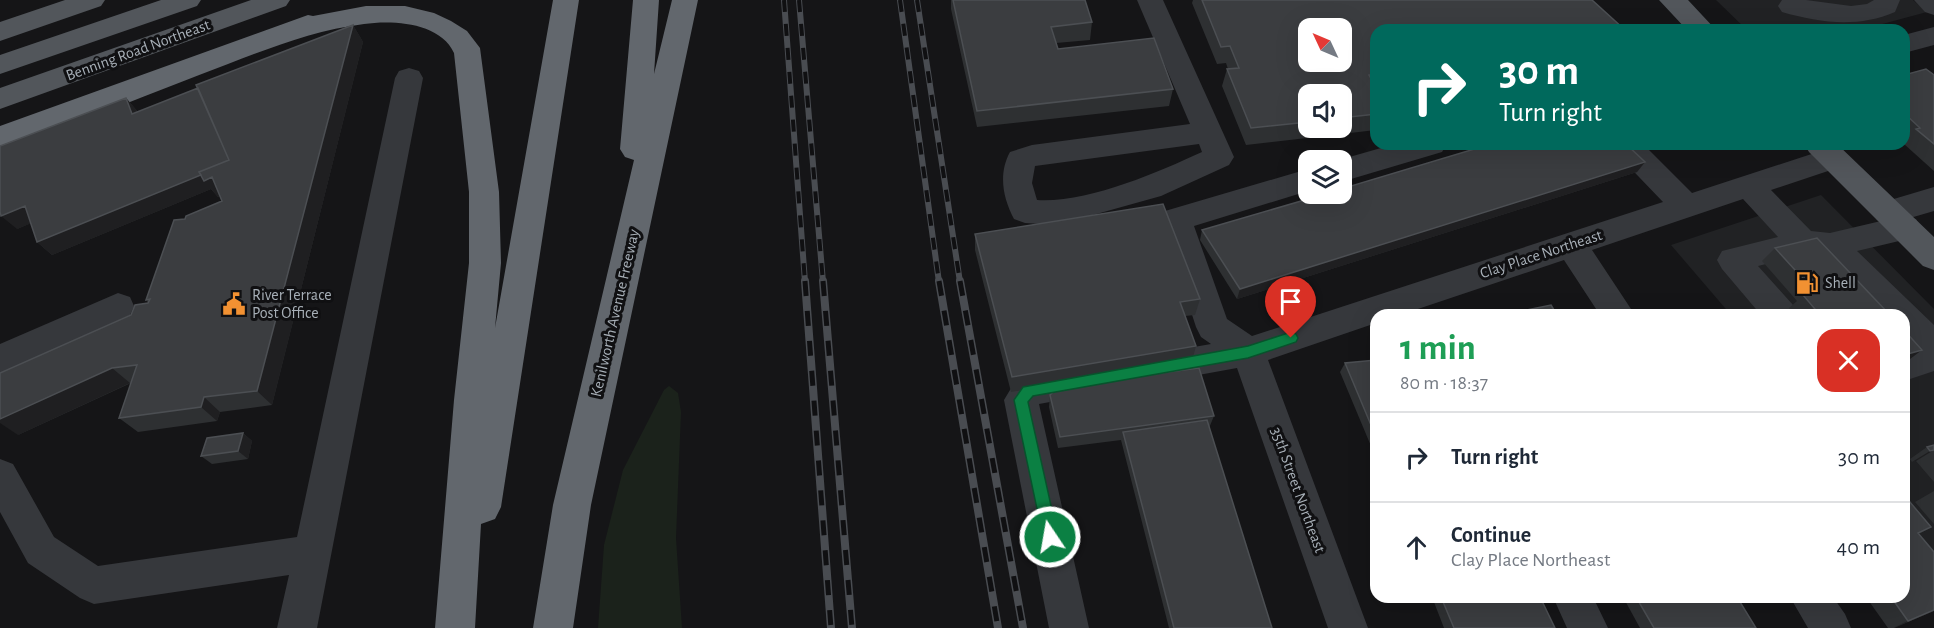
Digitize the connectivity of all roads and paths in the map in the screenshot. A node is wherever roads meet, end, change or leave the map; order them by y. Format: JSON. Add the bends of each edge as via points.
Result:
{"nodes":[{"id":1,"x":92,"y":0,"type":"edge"},
{"id":2,"x":188,"y":0,"type":"edge"},
{"id":3,"x":277,"y":0,"type":"edge"},
{"id":4,"x":377,"y":0,"type":"edge"},
{"id":5,"x":566,"y":0,"type":"edge"},
{"id":6,"x":646,"y":0,"type":"edge"},
{"id":7,"x":685,"y":0,"type":"edge"},
{"id":8,"x":1150,"y":0,"type":"edge"},
{"id":9,"x":1672,"y":0,"type":"edge"},
{"id":10,"x":1887,"y":0,"type":"edge"},
{"id":11,"x":1926,"y":0,"type":"edge"},
{"id":12,"x":1787,"y":3,"type":"edge"},
{"id":13,"x":1934,"y":6,"type":"edge"},
{"id":14,"x":1697,"y":24,"type":"edge"},
{"id":15,"x":1812,"y":24,"type":"edge"},
{"id":16,"x":0,"y":32,"type":"edge"},
{"id":17,"x":288,"y":32,"type":"junction"},
{"id":18,"x":1934,"y":36,"type":"edge"},
{"id":19,"x":1910,"y":43,"type":"edge"},
{"id":20,"x":0,"y":65,"type":"edge"},
{"id":21,"x":409,"y":78,"type":"dead end"},
{"id":22,"x":0,"y":99,"type":"edge"},
{"id":23,"x":0,"y":137,"type":"edge"},
{"id":24,"x":1214,"y":144,"type":"junction"},
{"id":25,"x":1412,"y":150,"type":"edge"},
{"id":26,"x":1631,"y":150,"type":"edge"},
{"id":27,"x":1826,"y":151,"type":"edge"},
{"id":28,"x":1352,"y":168,"type":"edge"},
{"id":29,"x":1298,"y":183,"type":"edge"},
{"id":30,"x":1749,"y":186,"type":"junction"},
{"id":31,"x":1934,"y":199,"type":"edge"},
{"id":32,"x":1686,"y":206,"type":"junction"},
{"id":33,"x":1897,"y":220,"type":"junction"},
{"id":34,"x":1570,"y":244,"type":"junction"},
{"id":35,"x":1817,"y":244,"type":"junction"},
{"id":36,"x":1934,"y":257,"type":"edge"},
{"id":37,"x":624,"y":273,"type":"junction"},
{"id":38,"x":1423,"y":305,"type":"edge"},
{"id":39,"x":118,"y":306,"type":"dead end"},
{"id":40,"x":1408,"y":309,"type":"edge"},
{"id":41,"x":1614,"y":309,"type":"edge"},
{"id":42,"x":1776,"y":309,"type":"edge"},
{"id":43,"x":1895,"y":309,"type":"edge"},
{"id":44,"x":1370,"y":319,"type":"edge"},
{"id":45,"x":1910,"y":323,"type":"edge"},
{"id":46,"x":1934,"y":347,"type":"edge"},
{"id":47,"x":1248,"y":352,"type":"junction"},
{"id":48,"x":1934,"y":357,"type":"edge"},
{"id":49,"x":0,"y":360,"type":"edge"},
{"id":50,"x":1910,"y":365,"type":"edge"},
{"id":51,"x":0,"y":476,"type":"edge"},
{"id":52,"x":312,"y":553,"type":"junction"},
{"id":53,"x":1575,"y":603,"type":"edge"},
{"id":54,"x":1814,"y":603,"type":"edge"},
{"id":55,"x":297,"y":628,"type":"edge"},
{"id":56,"x":455,"y":628,"type":"edge"},
{"id":57,"x":466,"y":628,"type":"edge"},
{"id":58,"x":553,"y":628,"type":"edge"},
{"id":59,"x":1069,"y":628,"type":"edge"},
{"id":60,"x":1348,"y":628,"type":"edge"},
{"id":61,"x":1588,"y":628,"type":"edge"},
{"id":62,"x":1831,"y":628,"type":"edge"}],
"edges":[{"from":1,"to":16,"type":"main road"},
{"from":2,"to":20,"type":"main road","name":"Benning Road Northeast"},
{"from":3,"to":22,"type":"main road","name":"Benning Road Northeast"},
{"from":4,"to":17,"type":"highway"},
{"from":5,"to":57,"type":"highway"},
{"from":6,"to":37,"type":"highway"},
{"from":7,"to":37,"type":"highway","name":"Kenilworth Avenue Freeway"},
{"from":8,"to":24,"type":"street"},
{"from":9,"to":14,"type":"main road"},
{"from":10,"to":12,"type":"street","via":[[1886,6],[1858,16]]},
{"from":11,"to":13,"type":"street"},
{"from":12,"to":15,"type":"street"},
{"from":17,"to":23,"type":"highway"},
{"from":17,"to":56,"type":"highway","via":[[346,17],[410,14],[455,34],[468,53],[484,192],[485,263]]},
{"from":18,"to":19,"type":"street"},
{"from":21,"to":52,"type":"street"},
{"from":24,"to":24,"type":"street","via":[[1032,156],[1021,160],[1017,183],[1025,210],[1057,213],[1150,188]]},
{"from":25,"to":28,"type":"street"},
{"from":26,"to":32,"type":"street"},
{"from":27,"to":30,"type":"street","name":"Clay Place Northeast"},
{"from":27,"to":33,"type":"main road"},
{"from":29,"to":47,"type":"street","via":[[1176,219],[1214,327]]},
{"from":30,"to":32,"type":"street","name":"Clay Place Northeast"},
{"from":30,"to":35,"type":"street"},
{"from":31,"to":33,"type":"street"},
{"from":32,"to":34,"type":"street","name":"Clay Place Northeast"},
{"from":33,"to":35,"type":"street"},
{"from":33,"to":36,"type":"main road"},
{"from":34,"to":38,"type":"street","name":"Clay Place Northeast"},
{"from":34,"to":41,"type":"street"},
{"from":35,"to":42,"type":"street","via":[[1733,260]]},
{"from":35,"to":43,"type":"street"},
{"from":37,"to":58,"type":"highway","name":"Kenilworth Avenue Freeway","via":[[572,505]]},
{"from":38,"to":40,"type":"street","name":"Clay Place Northeast"},
{"from":39,"to":49,"type":"street"},
{"from":44,"to":47,"type":"street","name":"Clay Place Northeast"},
{"from":45,"to":46,"type":"street"},
{"from":47,"to":59,"type":"street","name":"Clay Place Northeast","via":[[1028,391],[1021,400]]},
{"from":47,"to":60,"type":"street","name":"35th Street Northeast"},
{"from":48,"to":50,"type":"street"},
{"from":51,"to":52,"type":"street","via":[[41,550],[94,585]]},
{"from":52,"to":55,"type":"street"},
{"from":53,"to":61,"type":"street"},
{"from":54,"to":62,"type":"street"}]}
